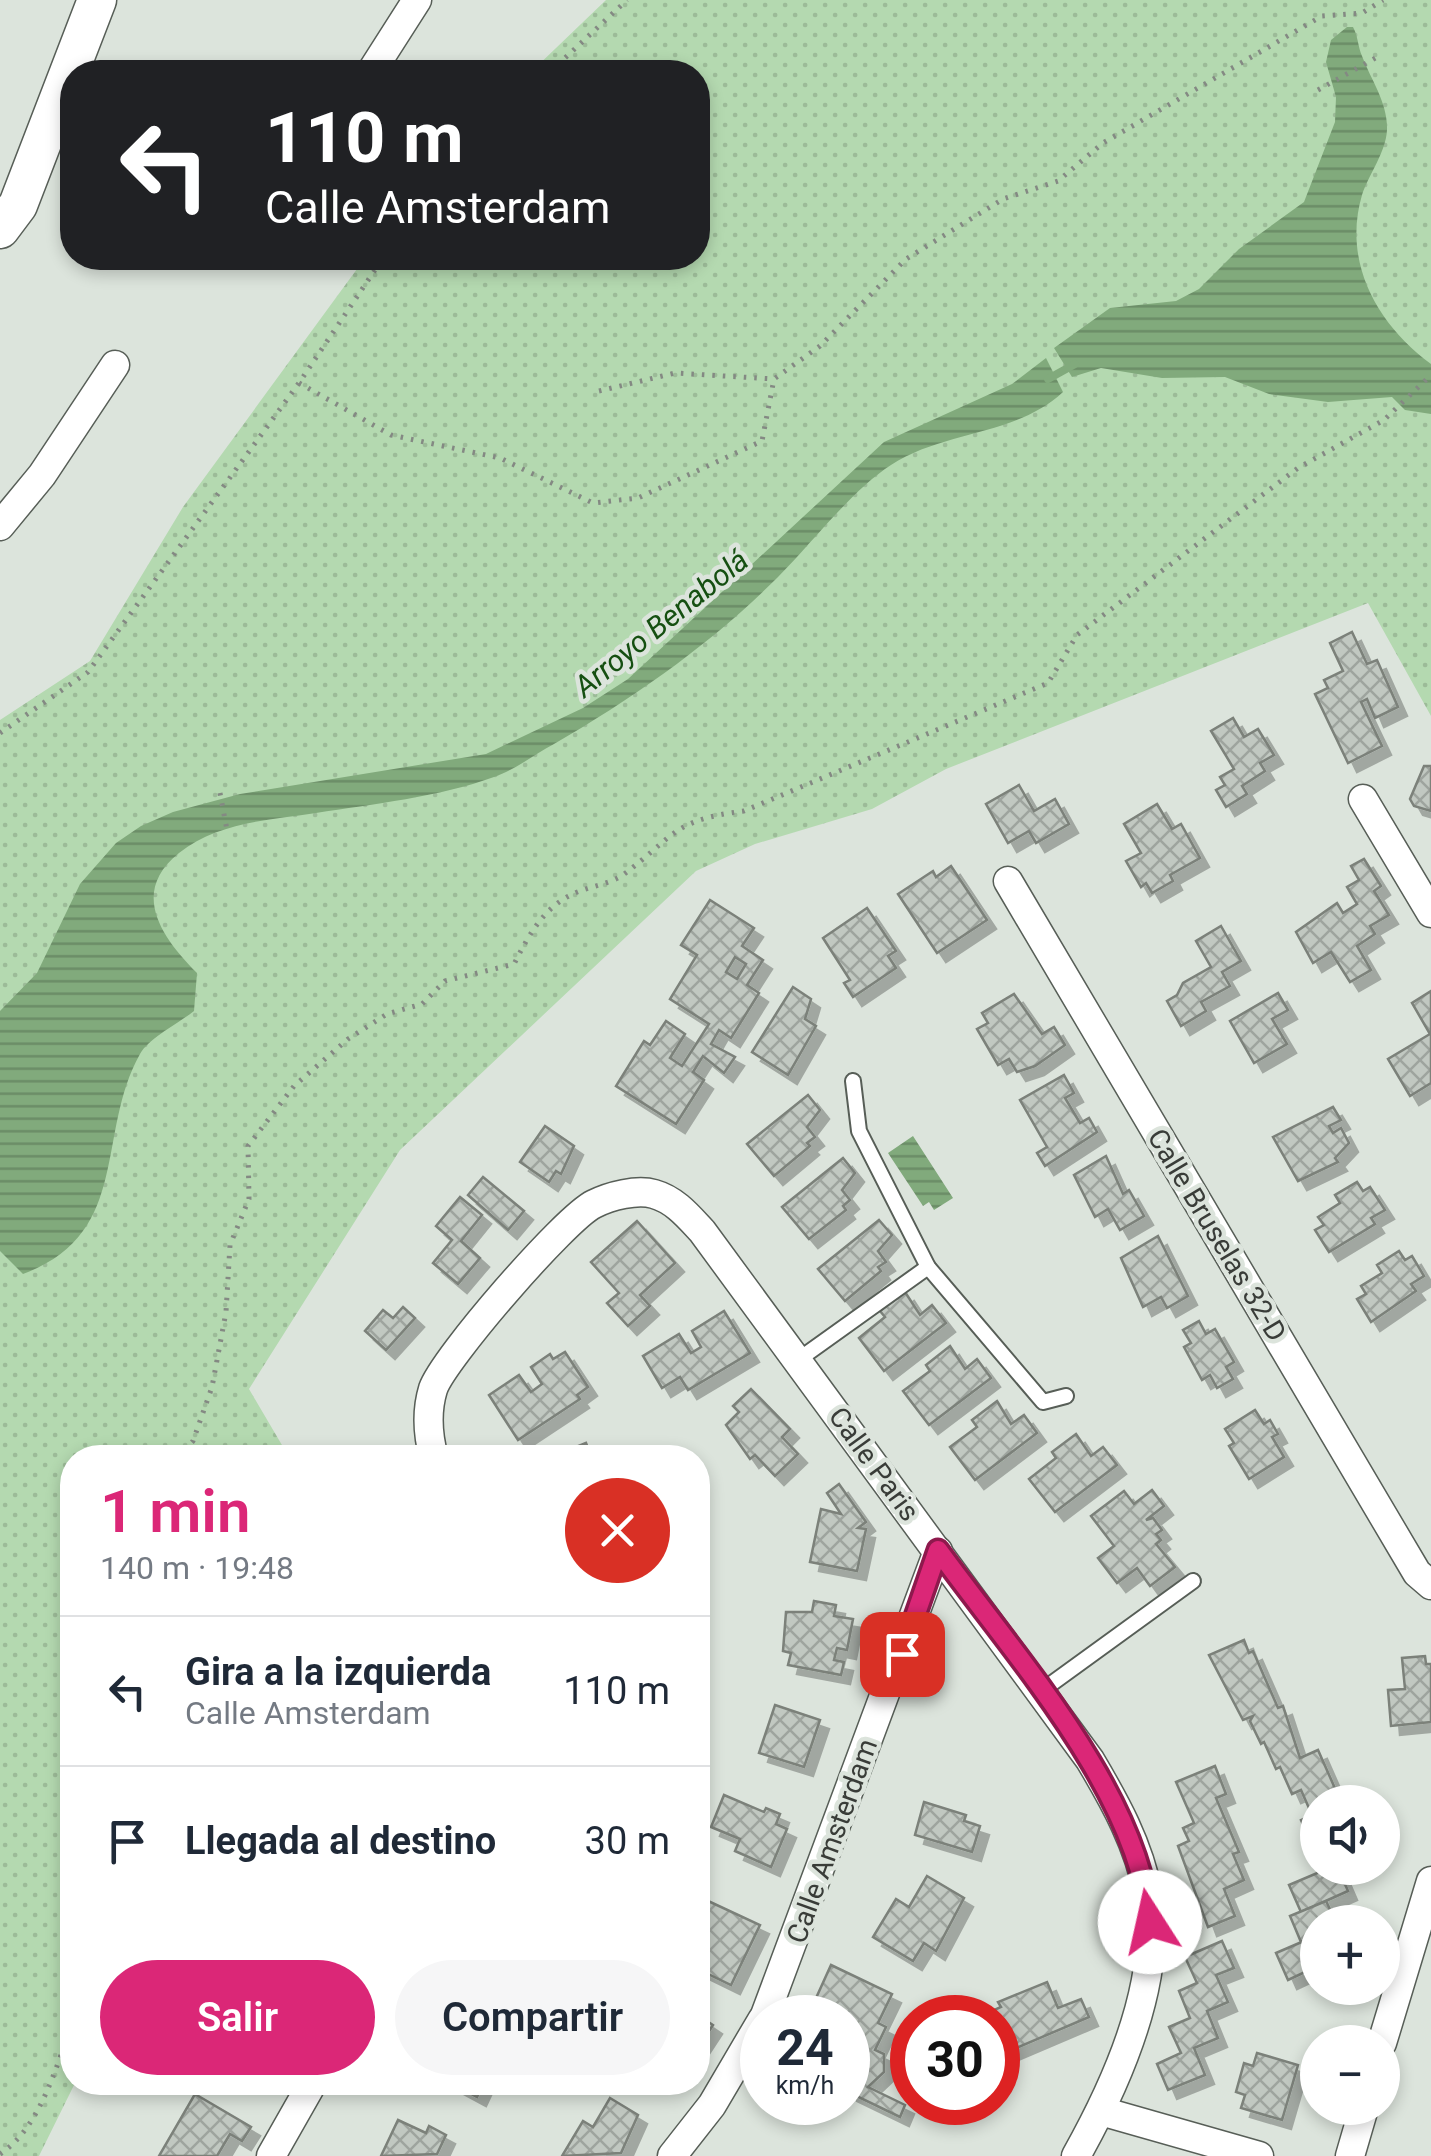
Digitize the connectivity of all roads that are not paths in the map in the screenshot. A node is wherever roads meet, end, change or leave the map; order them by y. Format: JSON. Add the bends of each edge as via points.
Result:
{"nodes":[{"id":1,"x":97,"y":0,"type":"edge"},
{"id":2,"x":418,"y":0,"type":"edge"},
{"id":3,"x":74,"y":60,"type":"edge"},
{"id":4,"x":379,"y":60,"type":"edge"},
{"id":5,"x":60,"y":96,"type":"edge"},
{"id":6,"x":0,"y":229,"type":"edge"},
{"id":7,"x":114,"y":365,"type":"dead end"},
{"id":8,"x":0,"y":526,"type":"edge"},
{"id":9,"x":1363,"y":799,"type":"dead end"},
{"id":10,"x":1008,"y":881,"type":"dead end"},
{"id":11,"x":1431,"y":913,"type":"edge"},
{"id":12,"x":853,"y":1082,"type":"dead end"},
{"id":13,"x":928,"y":1266,"type":"junction"},
{"id":14,"x":798,"y":1360,"type":"junction"},
{"id":15,"x":1066,"y":1396,"type":"dead end"},
{"id":16,"x":431,"y":1445,"type":"edge"},
{"id":17,"x":938,"y":1550,"type":"junction"},
{"id":18,"x":1194,"y":1582,"type":"dead end"},
{"id":19,"x":1431,"y":1585,"type":"edge"},
{"id":20,"x":1040,"y":1692,"type":"junction"},
{"id":21,"x":1431,"y":1882,"type":"edge"},
{"id":22,"x":772,"y":1995,"type":"edge"},
{"id":23,"x":1387,"y":2025,"type":"edge"},
{"id":24,"x":740,"y":2058,"type":"edge"},
{"id":25,"x":306,"y":2095,"type":"edge"},
{"id":26,"x":1101,"y":2112,"type":"junction"},
{"id":27,"x":1359,"y":2125,"type":"edge"},
{"id":28,"x":271,"y":2156,"type":"edge"},
{"id":29,"x":672,"y":2156,"type":"edge"},
{"id":30,"x":1076,"y":2156,"type":"edge"},
{"id":31,"x":1260,"y":2156,"type":"edge"},
{"id":32,"x":1350,"y":2156,"type":"edge"}],
"edges":[{"from":1,"to":3,"type":"street"},
{"from":2,"to":4,"type":"street"},
{"from":5,"to":6,"type":"street","via":[[18,205]]},
{"from":7,"to":8,"type":"street"},
{"from":9,"to":11,"type":"street"},
{"from":10,"to":19,"type":"street","name":"Calle Bruselas 32-D"},
{"from":12,"to":13,"type":"lane","via":[[859,1131]]},
{"from":13,"to":14,"type":"lane"},
{"from":13,"to":15,"type":"lane","via":[[1043,1402]]},
{"from":14,"to":16,"type":"street","name":"Calle Paris","via":[[678,1206],[652,1193],[620,1194],[592,1205],[557,1236],[452,1358],[434,1388]]},
{"from":14,"to":17,"type":"street","name":"Calle Paris"},
{"from":17,"to":20,"type":"street","name":"Calle Paris"},
{"from":17,"to":22,"type":"street","name":"Calle Amsterdam"},
{"from":18,"to":20,"type":"lane"},
{"from":20,"to":26,"type":"street","name":"Calle Paris","via":[[1120,1811],[1148,1894],[1148,1958]]},
{"from":21,"to":23,"type":"street"},
{"from":24,"to":29,"type":"street","name":"Calle Amsterdam"},
{"from":25,"to":28,"type":"street"},
{"from":26,"to":30,"type":"street","name":"Calle Paris"},
{"from":26,"to":31,"type":"street"},
{"from":27,"to":32,"type":"street"}]}
